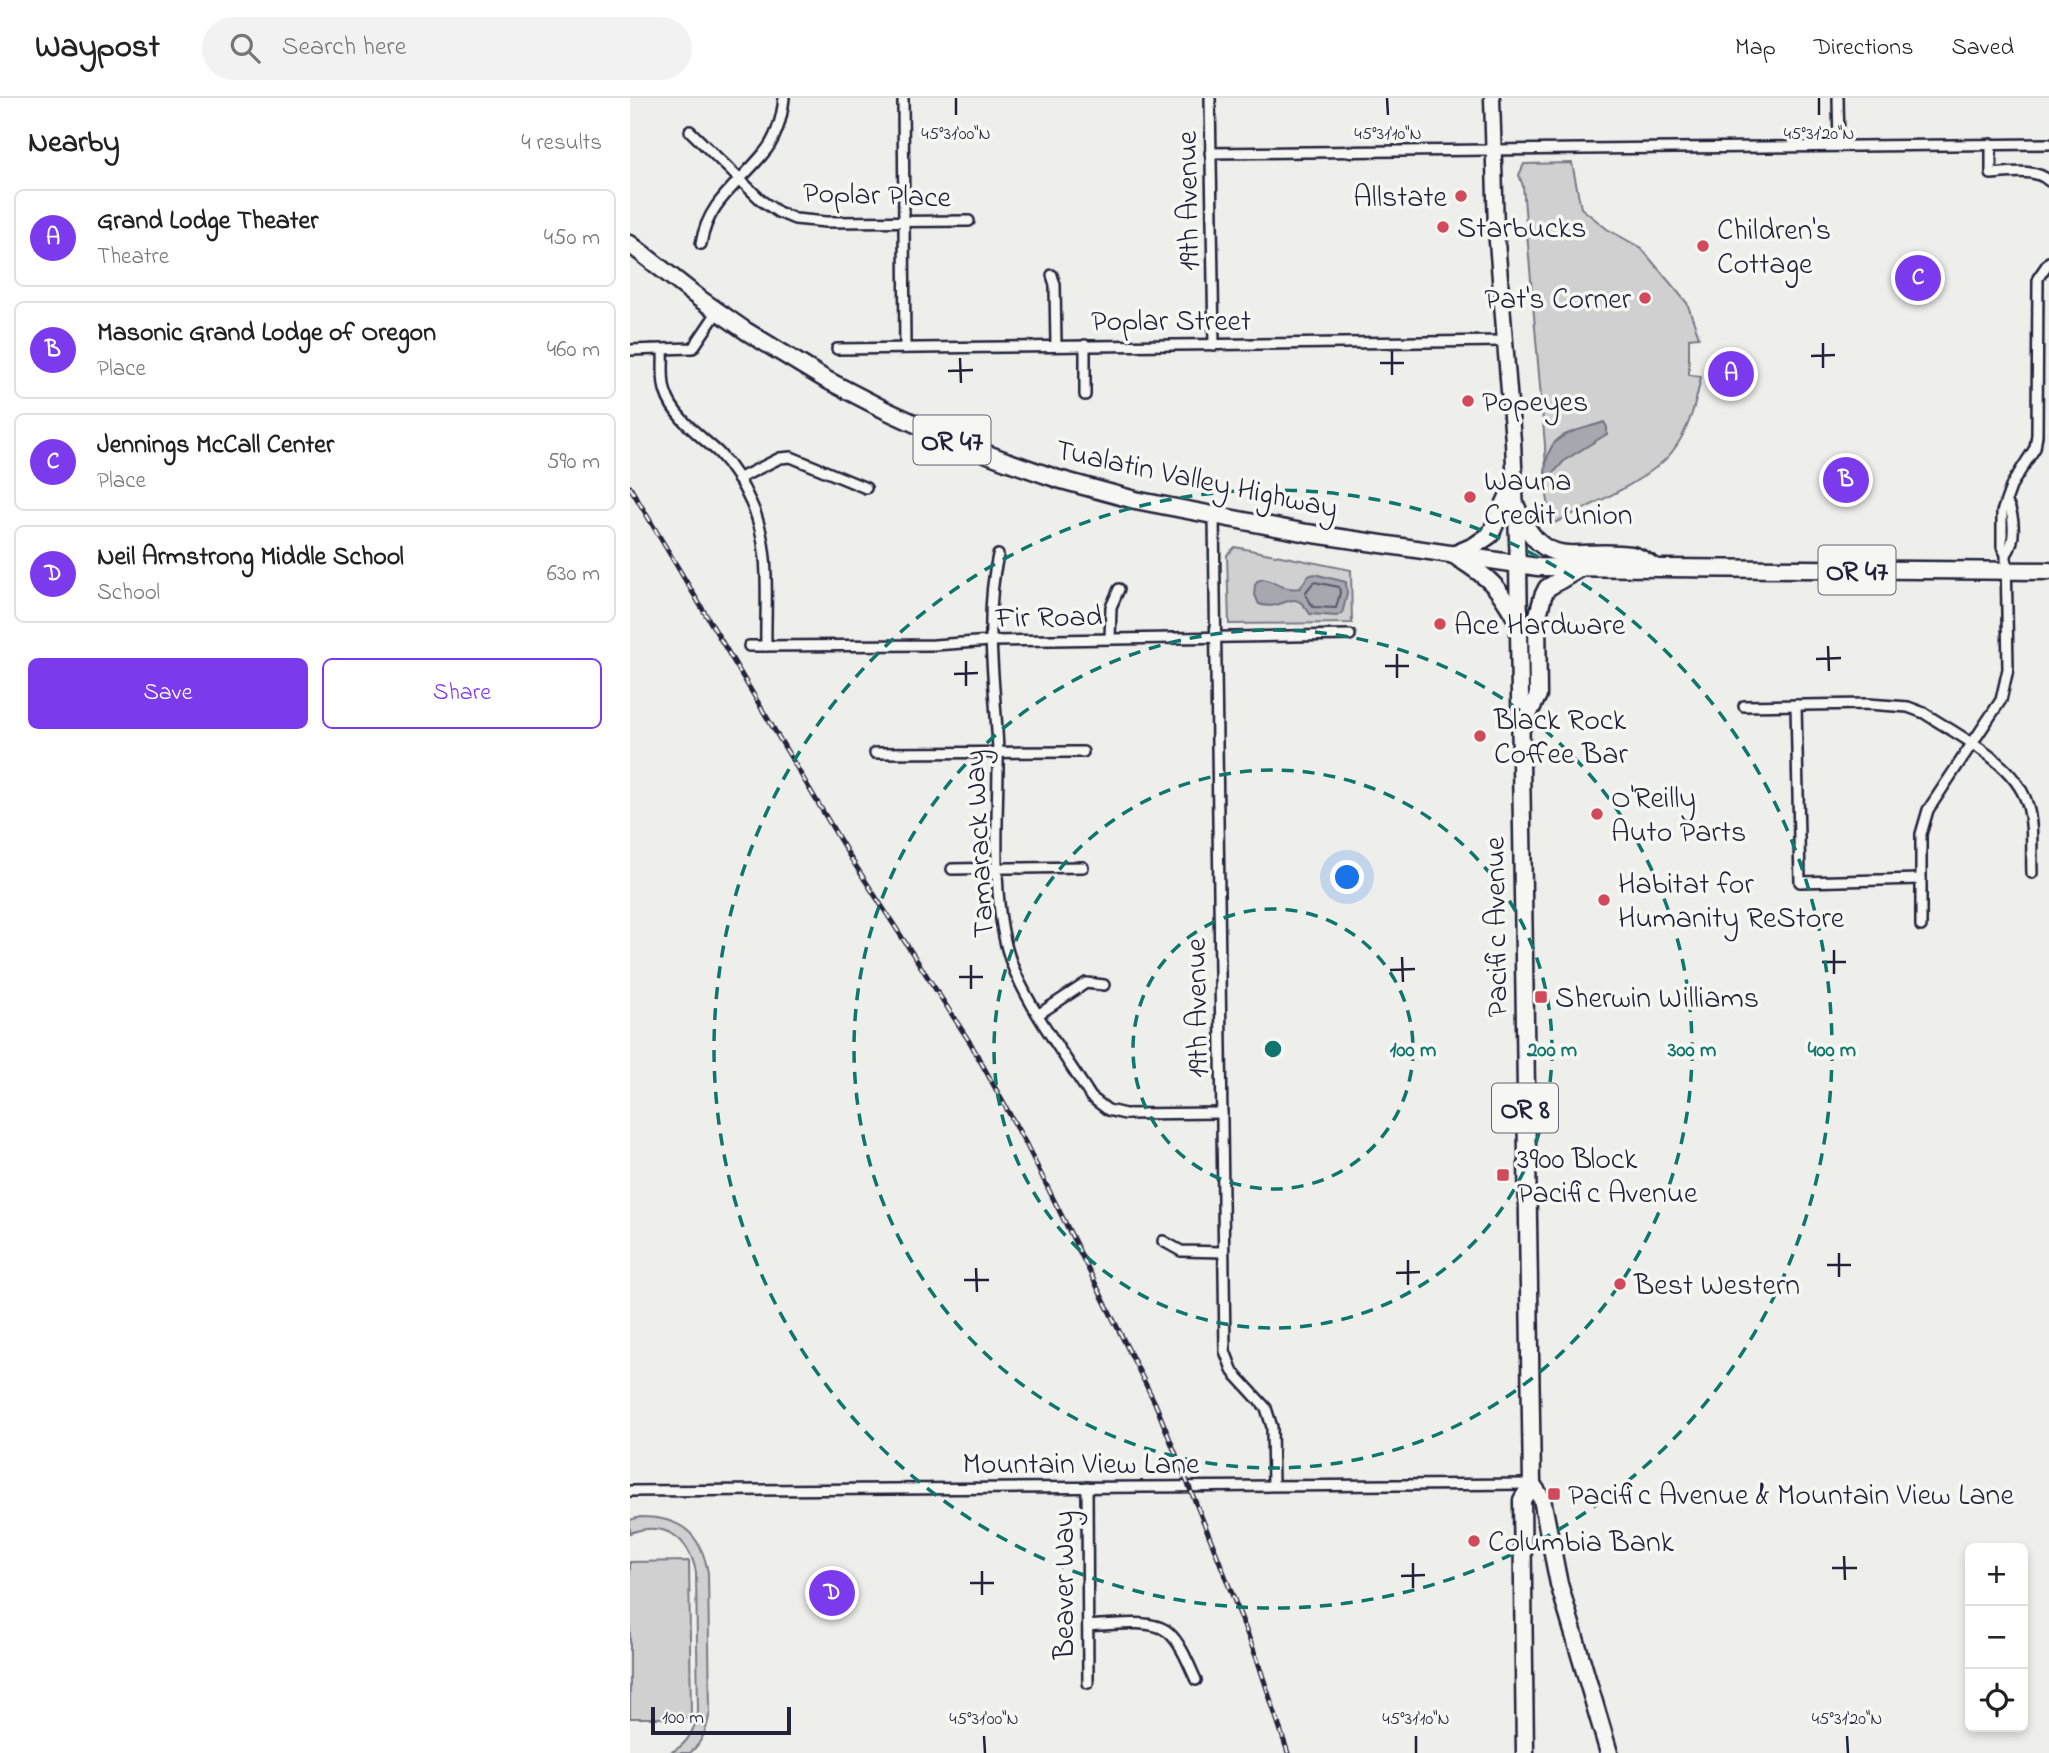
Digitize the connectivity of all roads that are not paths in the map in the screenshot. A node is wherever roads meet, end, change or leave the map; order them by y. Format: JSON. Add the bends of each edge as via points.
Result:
{"nodes":[{"id":1,"x":784,"y":98,"type":"edge"},
{"id":2,"x":903,"y":98,"type":"edge"},
{"id":3,"x":1210,"y":98,"type":"edge"},
{"id":4,"x":1492,"y":98,"type":"edge"},
{"id":5,"x":1838,"y":98,"type":"edge"},
{"id":6,"x":690,"y":131,"type":"dead end"},
{"id":7,"x":1991,"y":144,"type":"junction"},
{"id":8,"x":2049,"y":145,"type":"edge"},
{"id":9,"x":1839,"y":146,"type":"junction"},
{"id":10,"x":1493,"y":151,"type":"junction"},
{"id":11,"x":1210,"y":153,"type":"junction"},
{"id":12,"x":739,"y":180,"type":"junction"},
{"id":13,"x":2049,"y":181,"type":"edge"},
{"id":14,"x":969,"y":221,"type":"dead end"},
{"id":15,"x":905,"y":222,"type":"junction"},
{"id":16,"x":630,"y":244,"type":"edge"},
{"id":17,"x":701,"y":244,"type":"dead end"},
{"id":18,"x":2049,"y":262,"type":"edge"},
{"id":19,"x":1052,"y":275,"type":"dead end"},
{"id":20,"x":718,"y":312,"type":"junction"},
{"id":21,"x":1504,"y":341,"type":"junction"},
{"id":22,"x":1085,"y":345,"type":"junction"},
{"id":23,"x":1214,"y":345,"type":"junction"},
{"id":24,"x":1056,"y":346,"type":"junction"},
{"id":25,"x":905,"y":348,"type":"junction"},
{"id":26,"x":837,"y":349,"type":"dead end"},
{"id":27,"x":630,"y":350,"type":"edge"},
{"id":28,"x":663,"y":350,"type":"junction"},
{"id":29,"x":1085,"y":395,"type":"dead end"},
{"id":30,"x":738,"y":479,"type":"junction"},
{"id":31,"x":1514,"y":484,"type":"junction"},
{"id":32,"x":866,"y":488,"type":"dead end"},
{"id":33,"x":1516,"y":506,"type":"junction"},
{"id":34,"x":1214,"y":516,"type":"junction"},
{"id":35,"x":998,"y":555,"type":"dead end"},
{"id":36,"x":1453,"y":555,"type":"junction"},
{"id":37,"x":1518,"y":564,"type":"junction"},
{"id":38,"x":1580,"y":568,"type":"junction"},
{"id":39,"x":1658,"y":568,"type":"junction"},
{"id":40,"x":2007,"y":570,"type":"junction"},
{"id":41,"x":2049,"y":571,"type":"edge"},
{"id":42,"x":1119,"y":589,"type":"dead end"},
{"id":43,"x":1518,"y":623,"type":"junction"},
{"id":44,"x":1350,"y":635,"type":"dead end"},
{"id":45,"x":1215,"y":636,"type":"junction"},
{"id":46,"x":1110,"y":639,"type":"junction"},
{"id":47,"x":992,"y":641,"type":"junction"},
{"id":48,"x":749,"y":646,"type":"dead end"},
{"id":49,"x":766,"y":646,"type":"junction"},
{"id":50,"x":1796,"y":705,"type":"junction"},
{"id":51,"x":1744,"y":706,"type":"dead end"},
{"id":52,"x":1520,"y":731,"type":"junction"},
{"id":53,"x":1973,"y":745,"type":"junction"},
{"id":54,"x":1083,"y":752,"type":"dead end"},
{"id":55,"x":875,"y":753,"type":"dead end"},
{"id":56,"x":998,"y":753,"type":"junction"},
{"id":57,"x":1083,"y":867,"type":"dead end"},
{"id":58,"x":953,"y":869,"type":"dead end"},
{"id":59,"x":999,"y":869,"type":"junction"},
{"id":60,"x":2032,"y":873,"type":"dead end"},
{"id":61,"x":1921,"y":879,"type":"junction"},
{"id":62,"x":1921,"y":926,"type":"dead end"},
{"id":63,"x":1104,"y":985,"type":"dead end"},
{"id":64,"x":1039,"y":1014,"type":"junction"},
{"id":65,"x":1222,"y":1113,"type":"junction"},
{"id":66,"x":1163,"y":1241,"type":"dead end"},
{"id":67,"x":1223,"y":1252,"type":"junction"},
{"id":68,"x":1531,"y":1484,"type":"junction"},
{"id":69,"x":1273,"y":1485,"type":"junction"},
{"id":70,"x":1087,"y":1487,"type":"junction"},
{"id":71,"x":630,"y":1491,"type":"edge"},
{"id":72,"x":1088,"y":1626,"type":"junction"},
{"id":73,"x":1196,"y":1680,"type":"dead end"},
{"id":74,"x":1088,"y":1684,"type":"dead end"},
{"id":75,"x":1525,"y":1753,"type":"edge"},
{"id":76,"x":1609,"y":1753,"type":"edge"}],
"edges":[{"from":1,"to":12,"type":"street","via":[[782,116],[765,153]]},
{"from":2,"to":15,"type":"street"},
{"from":3,"to":11,"type":"street","name":"19th Avenue"},
{"from":4,"to":10,"type":"main road","name":"Pacific Avenue","number":"OR 8"},
{"from":5,"to":9,"type":"street"},
{"from":6,"to":12,"type":"street","name":"Poplar Place"},
{"from":7,"to":8,"type":"street"},
{"from":7,"to":9,"type":"street"},
{"from":7,"to":13,"type":"street","via":[[1991,174],[2031,173]]},
{"from":9,"to":10,"type":"street"},
{"from":10,"to":11,"type":"street"},
{"from":10,"to":21,"type":"main road","name":"Pacific Avenue","number":"OR 8"},
{"from":11,"to":23,"type":"street","name":"19th Avenue"},
{"from":12,"to":15,"type":"street","name":"Poplar Place","via":[[762,201],[795,219]]},
{"from":12,"to":17,"type":"street","via":[[712,210]]},
{"from":14,"to":15,"type":"street","name":"Poplar Place"},
{"from":15,"to":25,"type":"street"},
{"from":16,"to":20,"type":"highway","name":"Tualatin Valley Highway","number":"OR 47"},
{"from":18,"to":40,"type":"street","via":[[2038,278],[2036,443],[2002,512]]},
{"from":19,"to":24,"type":"street"},
{"from":20,"to":28,"type":"street","via":[[694,348]]},
{"from":20,"to":34,"type":"highway","name":"Tualatin Valley Highway","number":"OR 47","via":[[825,379],[953,441],[1058,479]]},
{"from":21,"to":23,"type":"street","name":"Poplar Street"},
{"from":21,"to":31,"type":"main road","name":"Pacific Avenue","number":"OR 8"},
{"from":22,"to":23,"type":"street","name":"Poplar Street"},
{"from":22,"to":24,"type":"street","name":"Poplar Street"},
{"from":22,"to":29,"type":"street"},
{"from":24,"to":25,"type":"street","name":"Poplar Street"},
{"from":25,"to":26,"type":"street","name":"Poplar Street"},
{"from":27,"to":28,"type":"street"},
{"from":28,"to":30,"type":"street","via":[[664,386],[671,403]]},
{"from":30,"to":32,"type":"street","via":[[791,457]]},
{"from":30,"to":49,"type":"street","via":[[761,530]]},
{"from":31,"to":33,"type":"main road","name":"Pacific Avenue","number":"OR 8"},
{"from":31,"to":36,"type":"highway","via":[[1490,535]]},
{"from":33,"to":37,"type":"main road","name":"Pacific Avenue","number":"OR 8"},
{"from":33,"to":39,"type":"highway","via":[[1529,533],[1552,552],[1633,555]]},
{"from":34,"to":36,"type":"highway","name":"Tualatin Valley Highway","number":"OR 47"},
{"from":34,"to":45,"type":"street","name":"19th Avenue"},
{"from":35,"to":47,"type":"street","name":"Tamarack Way","via":[[993,576]]},
{"from":36,"to":37,"type":"highway","name":"Tualatin Valley Highway","number":"OR 47"},
{"from":36,"to":43,"type":"highway","via":[[1497,586]]},
{"from":37,"to":38,"type":"highway","number":"OR 47"},
{"from":37,"to":43,"type":"highway","name":"Pacific Avenue","number":"OR 8"},
{"from":38,"to":39,"type":"highway","number":"OR 47"},
{"from":38,"to":52,"type":"highway","via":[[1547,588],[1543,596],[1537,619],[1538,695]]},
{"from":39,"to":40,"type":"highway","number":"OR 47"},
{"from":40,"to":41,"type":"highway","number":"OR 47"},
{"from":40,"to":53,"type":"street","via":[[2008,669],[2001,700]]},
{"from":42,"to":46,"type":"street","via":[[1111,607]]},
{"from":43,"to":52,"type":"highway","name":"Pacific Avenue","number":"OR 8"},
{"from":44,"to":45,"type":"street","name":"Fir Road"},
{"from":45,"to":46,"type":"street","name":"Fir Road"},
{"from":45,"to":65,"type":"street","name":"19th Avenue"},
{"from":46,"to":47,"type":"street","name":"Fir Road"},
{"from":47,"to":49,"type":"street","name":"Fir Road"},
{"from":47,"to":56,"type":"street","name":"Tamarack Way"},
{"from":48,"to":49,"type":"street","name":"Fir Road"},
{"from":50,"to":51,"type":"street"},
{"from":50,"to":53,"type":"street","via":[[1908,707]]},
{"from":50,"to":61,"type":"street","via":[[1800,882]]},
{"from":52,"to":68,"type":"highway","name":"Pacific Avenue","number":"OR 8"},
{"from":53,"to":60,"type":"street","via":[[2019,784],[2028,805]]},
{"from":53,"to":61,"type":"street","via":[[1928,810],[1921,834]]},
{"from":54,"to":56,"type":"street"},
{"from":55,"to":56,"type":"street"},
{"from":56,"to":59,"type":"street","name":"Tamarack Way"},
{"from":57,"to":59,"type":"street"},
{"from":58,"to":59,"type":"street"},
{"from":59,"to":64,"type":"street","name":"Tamarack Way","via":[[1004,939],[1016,974]]},
{"from":61,"to":62,"type":"street"},
{"from":63,"to":64,"type":"street","via":[[1086,983]]},
{"from":64,"to":65,"type":"street","name":"Tamarack Way","via":[[1091,1097],[1108,1110],[1125,1114]]},
{"from":65,"to":67,"type":"street","name":"19th Avenue"},
{"from":66,"to":67,"type":"street","via":[[1181,1251]]},
{"from":67,"to":69,"type":"street","name":"19th Avenue","via":[[1225,1351],[1233,1372],[1266,1408],[1272,1427]]},
{"from":68,"to":69,"type":"street","name":"Mountain View Lane"},
{"from":68,"to":75,"type":"highway","name":"Pacific Avenue","number":"OR 8","via":[[1522,1500]]},
{"from":68,"to":76,"type":"highway","number":"OR 8","via":[[1542,1499],[1559,1584]]},
{"from":69,"to":70,"type":"street","name":"Mountain View Lane"},
{"from":70,"to":71,"type":"street","name":"Mountain View Lane"},
{"from":70,"to":72,"type":"street","name":"Beaver Way"},
{"from":72,"to":73,"type":"street","via":[[1157,1626],[1169,1632]]},
{"from":72,"to":74,"type":"street","name":"Beaver Way"}]}
